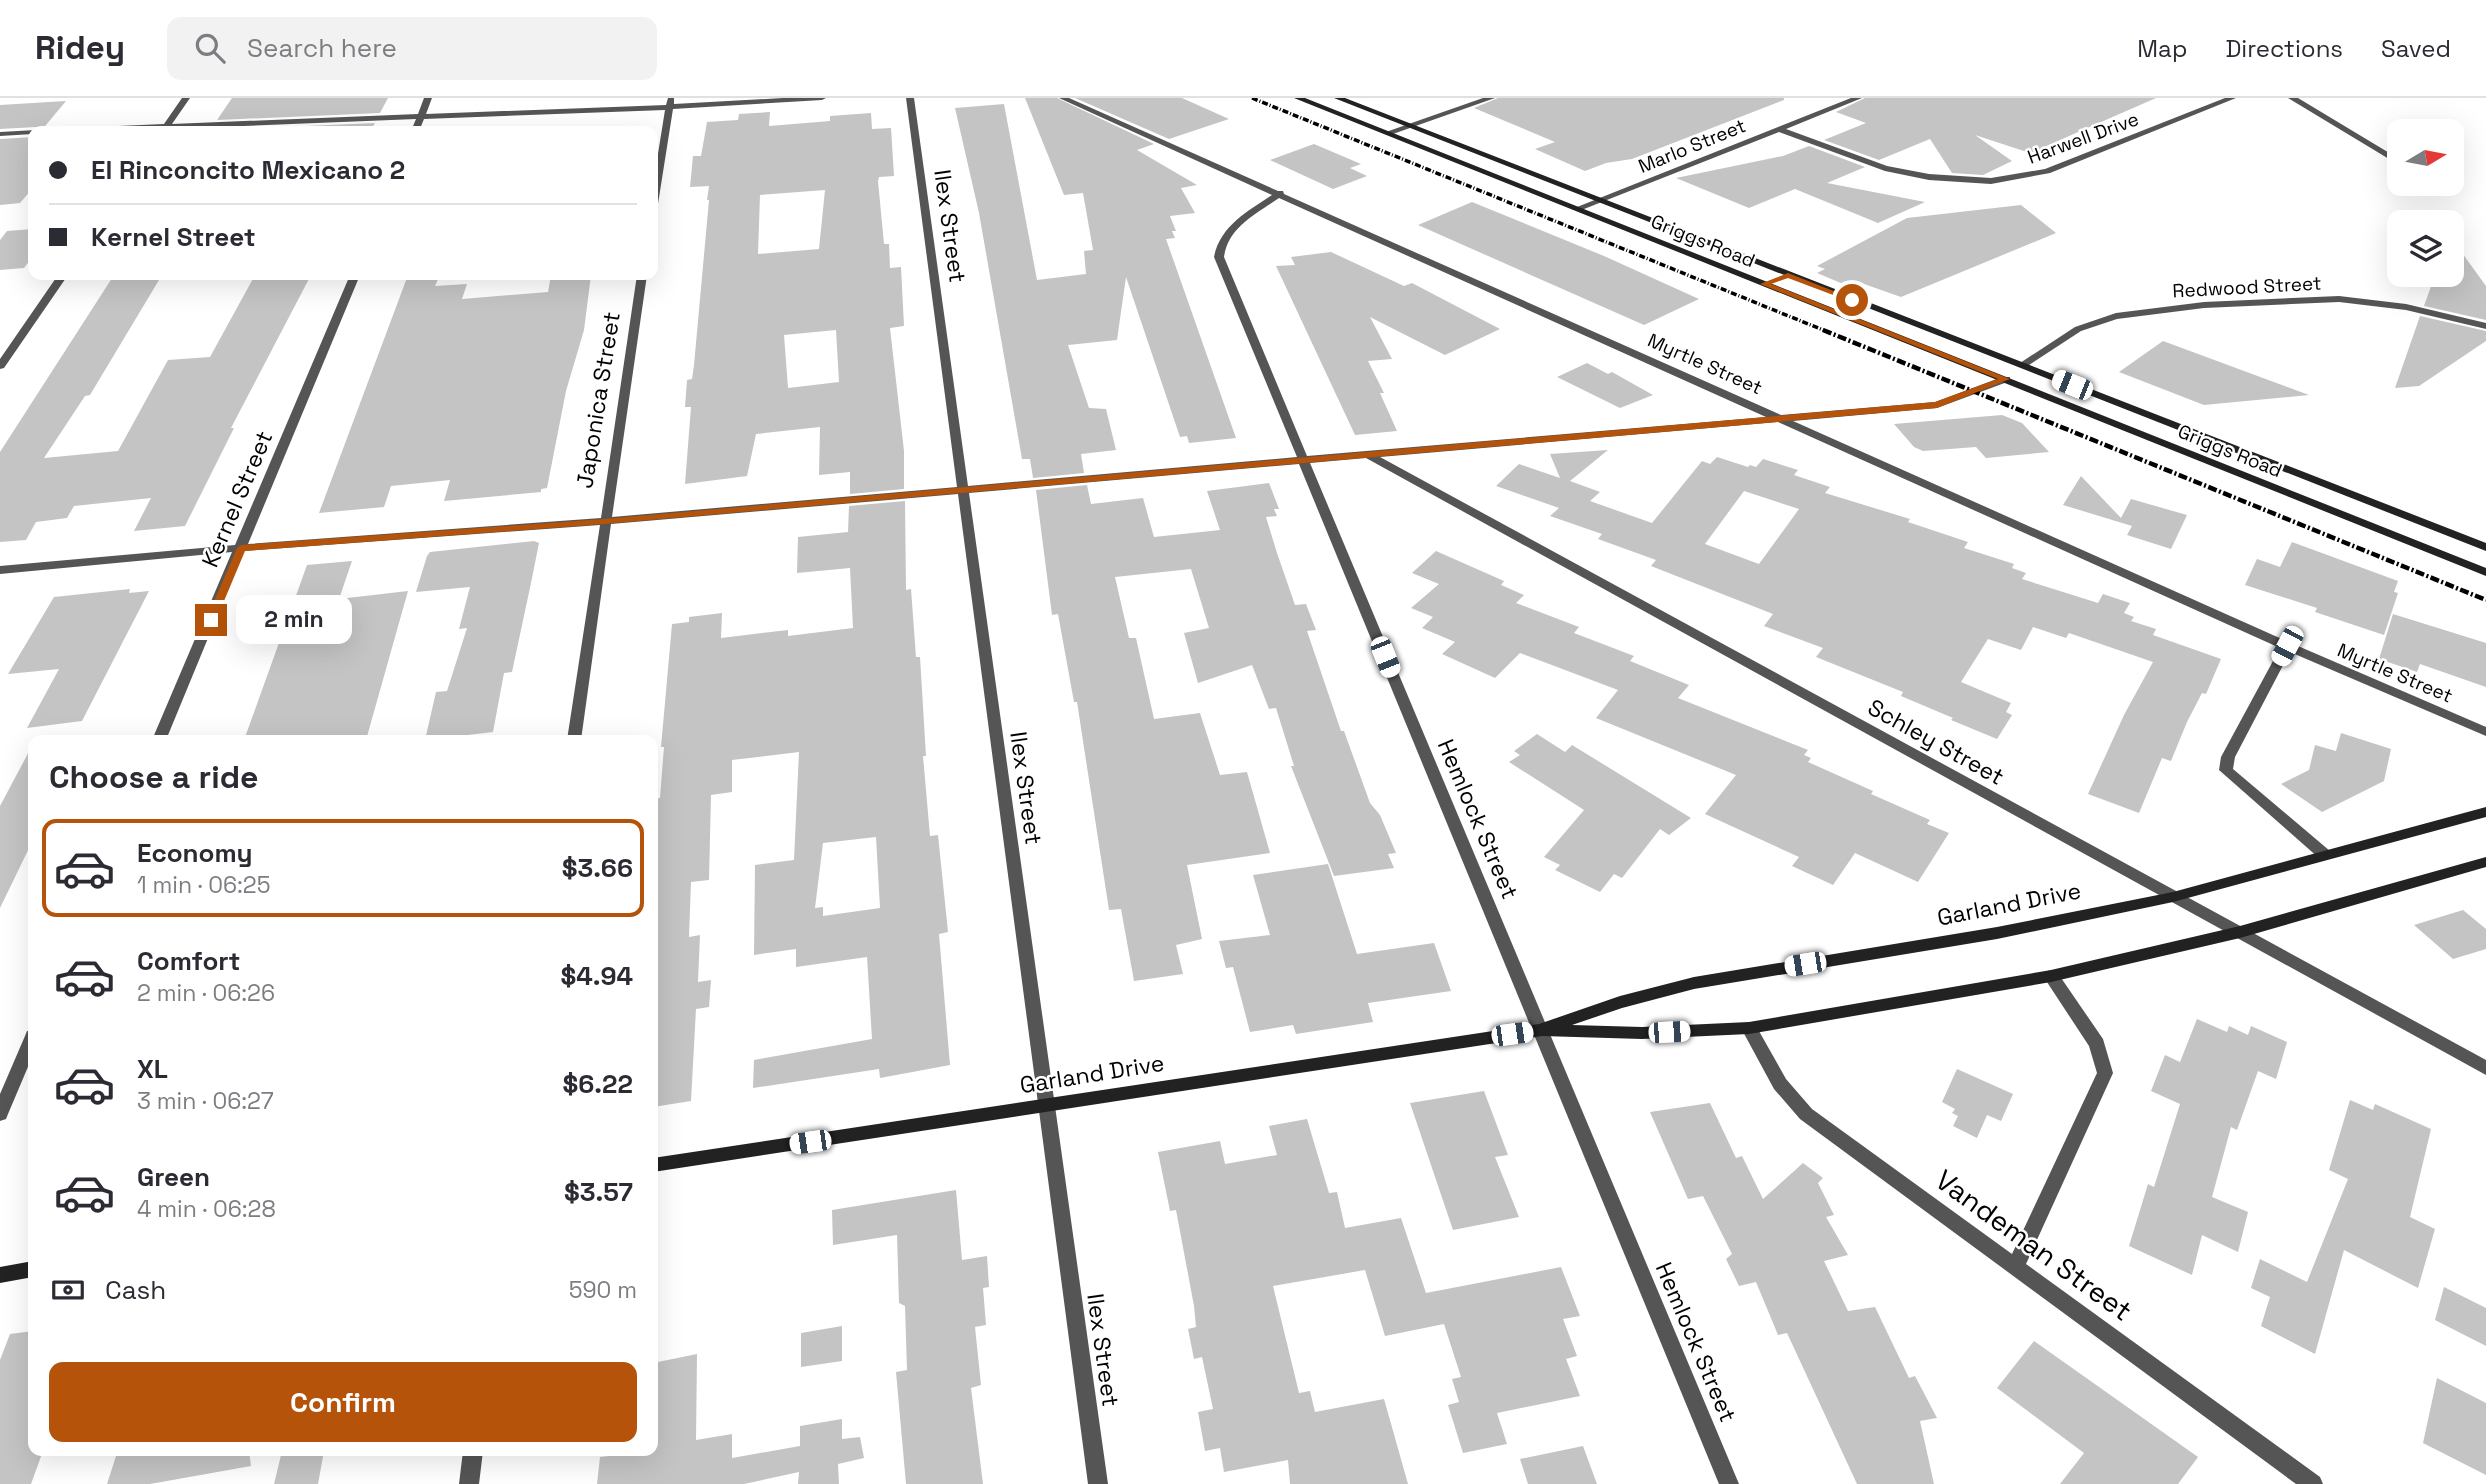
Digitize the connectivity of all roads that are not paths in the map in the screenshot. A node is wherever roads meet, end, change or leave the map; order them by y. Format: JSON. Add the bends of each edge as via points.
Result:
{"nodes":[{"id":1,"x":186,"y":98,"type":"edge"},
{"id":2,"x":428,"y":98,"type":"edge"},
{"id":3,"x":822,"y":98,"type":"edge"},
{"id":4,"x":910,"y":98,"type":"edge"},
{"id":5,"x":1063,"y":98,"type":"edge"},
{"id":6,"x":1298,"y":98,"type":"edge"},
{"id":7,"x":1338,"y":98,"type":"edge"},
{"id":8,"x":1491,"y":98,"type":"edge"},
{"id":9,"x":1858,"y":98,"type":"edge"},
{"id":10,"x":2232,"y":98,"type":"edge"},
{"id":11,"x":2292,"y":98,"type":"edge"},
{"id":12,"x":671,"y":103,"type":"edge"},
{"id":13,"x":421,"y":118,"type":"junction"},
{"id":14,"x":166,"y":126,"type":"edge"},
{"id":15,"x":234,"y":126,"type":"edge"},
{"id":16,"x":417,"y":126,"type":"edge"},
{"id":17,"x":1408,"y":126,"type":"junction"},
{"id":18,"x":1779,"y":129,"type":"junction"},
{"id":19,"x":28,"y":132,"type":"edge"},
{"id":20,"x":1387,"y":133,"type":"junction"},
{"id":21,"x":0,"y":134,"type":"edge"},
{"id":22,"x":2387,"y":154,"type":"edge"},
{"id":23,"x":658,"y":180,"type":"edge"},
{"id":24,"x":1280,"y":193,"type":"junction"},
{"id":25,"x":1598,"y":201,"type":"junction"},
{"id":26,"x":1576,"y":209,"type":"junction"},
{"id":27,"x":1788,"y":275,"type":"junction"},
{"id":28,"x":60,"y":280,"type":"edge"},
{"id":29,"x":353,"y":280,"type":"edge"},
{"id":30,"x":641,"y":280,"type":"edge"},
{"id":31,"x":1764,"y":284,"type":"junction"},
{"id":32,"x":2486,"y":326,"type":"edge"},
{"id":33,"x":1871,"y":327,"type":"junction"},
{"id":34,"x":2022,"y":365,"type":"junction"},
{"id":35,"x":0,"y":366,"type":"edge"},
{"id":36,"x":2006,"y":379,"type":"junction"},
{"id":37,"x":1783,"y":418,"type":"junction"},
{"id":38,"x":2196,"y":435,"type":"junction"},
{"id":39,"x":1366,"y":453,"type":"junction"},
{"id":40,"x":1302,"y":458,"type":"junction"},
{"id":41,"x":961,"y":489,"type":"junction"},
{"id":42,"x":604,"y":521,"type":"junction"},
{"id":43,"x":2486,"y":547,"type":"edge"},
{"id":44,"x":241,"y":548,"type":"junction"},
{"id":45,"x":0,"y":570,"type":"edge"},
{"id":46,"x":2486,"y":572,"type":"edge"},
{"id":47,"x":2287,"y":646,"type":"junction"},
{"id":48,"x":2486,"y":732,"type":"edge"},
{"id":49,"x":161,"y":735,"type":"edge"},
{"id":50,"x":575,"y":735,"type":"edge"},
{"id":51,"x":2486,"y":812,"type":"edge"},
{"id":52,"x":2325,"y":855,"type":"junction"},
{"id":53,"x":2486,"y":862,"type":"edge"},
{"id":54,"x":2173,"y":897,"type":"junction"},
{"id":55,"x":2239,"y":932,"type":"junction"},
{"id":56,"x":2051,"y":976,"type":"junction"},
{"id":57,"x":1749,"y":1028,"type":"junction"},
{"id":58,"x":1540,"y":1030,"type":"junction"},
{"id":59,"x":28,"y":1048,"type":"edge"},
{"id":60,"x":2486,"y":1068,"type":"edge"},
{"id":61,"x":1046,"y":1106,"type":"junction"},
{"id":62,"x":0,"y":1114,"type":"edge"},
{"id":63,"x":658,"y":1164,"type":"edge"},
{"id":64,"x":2016,"y":1266,"type":"junction"},
{"id":65,"x":28,"y":1270,"type":"edge"},
{"id":66,"x":0,"y":1275,"type":"edge"},
{"id":67,"x":472,"y":1456,"type":"edge"},
{"id":68,"x":469,"y":1484,"type":"edge"},
{"id":69,"x":1098,"y":1484,"type":"edge"},
{"id":70,"x":1729,"y":1484,"type":"edge"},
{"id":71,"x":2313,"y":1484,"type":"edge"}],
"edges":[{"from":1,"to":14,"type":"street"},
{"from":2,"to":13,"type":"street"},
{"from":3,"to":12,"type":"street"},
{"from":4,"to":41,"type":"street","name":"Ilex Street"},
{"from":5,"to":24,"type":"street","name":"Myrtle Street"},
{"from":6,"to":20,"type":"main road","name":"Griggs Road"},
{"from":7,"to":17,"type":"main road","name":"Griggs Road"},
{"from":8,"to":17,"type":"street"},
{"from":9,"to":18,"type":"street","name":"Marlo Street"},
{"from":10,"to":18,"type":"street","name":"Harwell Drive","via":[[2047,171],[1991,181],[1929,177],[1885,168]]},
{"from":11,"to":22,"type":"street"},
{"from":12,"to":13,"type":"street"},
{"from":12,"to":23,"type":"street"},
{"from":13,"to":15,"type":"street"},
{"from":13,"to":16,"type":"street"},
{"from":17,"to":20,"type":"street"},
{"from":17,"to":25,"type":"main road","name":"Griggs Road"},
{"from":18,"to":25,"type":"street","name":"Marlo Street"},
{"from":19,"to":21,"type":"street"},
{"from":20,"to":26,"type":"main road","name":"Griggs Road"},
{"from":24,"to":37,"type":"street","name":"Myrtle Street"},
{"from":24,"to":40,"type":"street","name":"Hemlock Street","via":[[1227,233],[1219,245],[1219,257]]},
{"from":25,"to":26,"type":"street","name":"Marlo Street"},
{"from":25,"to":27,"type":"main road","name":"Griggs Road"},
{"from":26,"to":31,"type":"main road","name":"Griggs Road"},
{"from":27,"to":31,"type":"main road"},
{"from":27,"to":34,"type":"main road","name":"Griggs Road"},
{"from":28,"to":35,"type":"street"},
{"from":29,"to":44,"type":"street","name":"Kernel Street"},
{"from":30,"to":42,"type":"street","name":"Japonica Street"},
{"from":31,"to":33,"type":"main road","name":"Griggs Road"},
{"from":32,"to":34,"type":"street","name":"Redwood Street","via":[[2406,307],[2339,299],[2204,305],[2104,320],[2078,329]]},
{"from":33,"to":34,"type":"main road","via":[[1893,327],[1986,363]]},
{"from":33,"to":36,"type":"main road","name":"Griggs Road"},
{"from":34,"to":38,"type":"main road","name":"Griggs Road"},
{"from":36,"to":37,"type":"street","via":[[1937,405]]},
{"from":36,"to":38,"type":"main road","via":[[2034,382],[2161,431]]},
{"from":36,"to":46,"type":"main road","name":"Griggs Road"},
{"from":37,"to":39,"type":"street"},
{"from":37,"to":47,"type":"street","name":"Myrtle Street"},
{"from":38,"to":43,"type":"main road","name":"Griggs Road"},
{"from":39,"to":40,"type":"street"},
{"from":39,"to":54,"type":"street","name":"Schley Street"},
{"from":40,"to":41,"type":"street"},
{"from":40,"to":58,"type":"street","name":"Hemlock Street"},
{"from":41,"to":42,"type":"street"},
{"from":41,"to":61,"type":"street","name":"Ilex Street"},
{"from":42,"to":44,"type":"street"},
{"from":42,"to":50,"type":"street","name":"Japonica Street"},
{"from":44,"to":45,"type":"street"},
{"from":44,"to":49,"type":"street","name":"Kernel Street"},
{"from":47,"to":48,"type":"street","name":"Myrtle Street"},
{"from":47,"to":52,"type":"street","via":[[2228,757],[2226,771]]},
{"from":51,"to":52,"type":"main road","name":"Garland Drive"},
{"from":52,"to":54,"type":"main road","name":"Garland Drive"},
{"from":53,"to":55,"type":"main road","name":"Garland Drive"},
{"from":54,"to":55,"type":"street","name":"Schley Street"},
{"from":54,"to":58,"type":"main road","name":"Garland Drive","via":[[1997,933],[1694,983]]},
{"from":55,"to":56,"type":"main road","name":"Garland Drive"},
{"from":55,"to":60,"type":"street","name":"Schley Street"},
{"from":56,"to":57,"type":"main road","name":"Garland Drive"},
{"from":56,"to":64,"type":"street","via":[[2097,1044],[2105,1073]]},
{"from":57,"to":58,"type":"main road","name":"Garland Drive","via":[[1642,1033]]},
{"from":57,"to":64,"type":"street","name":"Vandeman Street","via":[[1780,1084],[1805,1114]]},
{"from":58,"to":61,"type":"main road","name":"Garland Drive"},
{"from":58,"to":70,"type":"street","name":"Hemlock Street"},
{"from":59,"to":62,"type":"street"},
{"from":61,"to":63,"type":"main road","name":"Garland Drive"},
{"from":61,"to":69,"type":"street","name":"Ilex Street"},
{"from":64,"to":71,"type":"street","name":"Vandeman Street"},
{"from":65,"to":66,"type":"main road"},
{"from":67,"to":68,"type":"street"}]}
